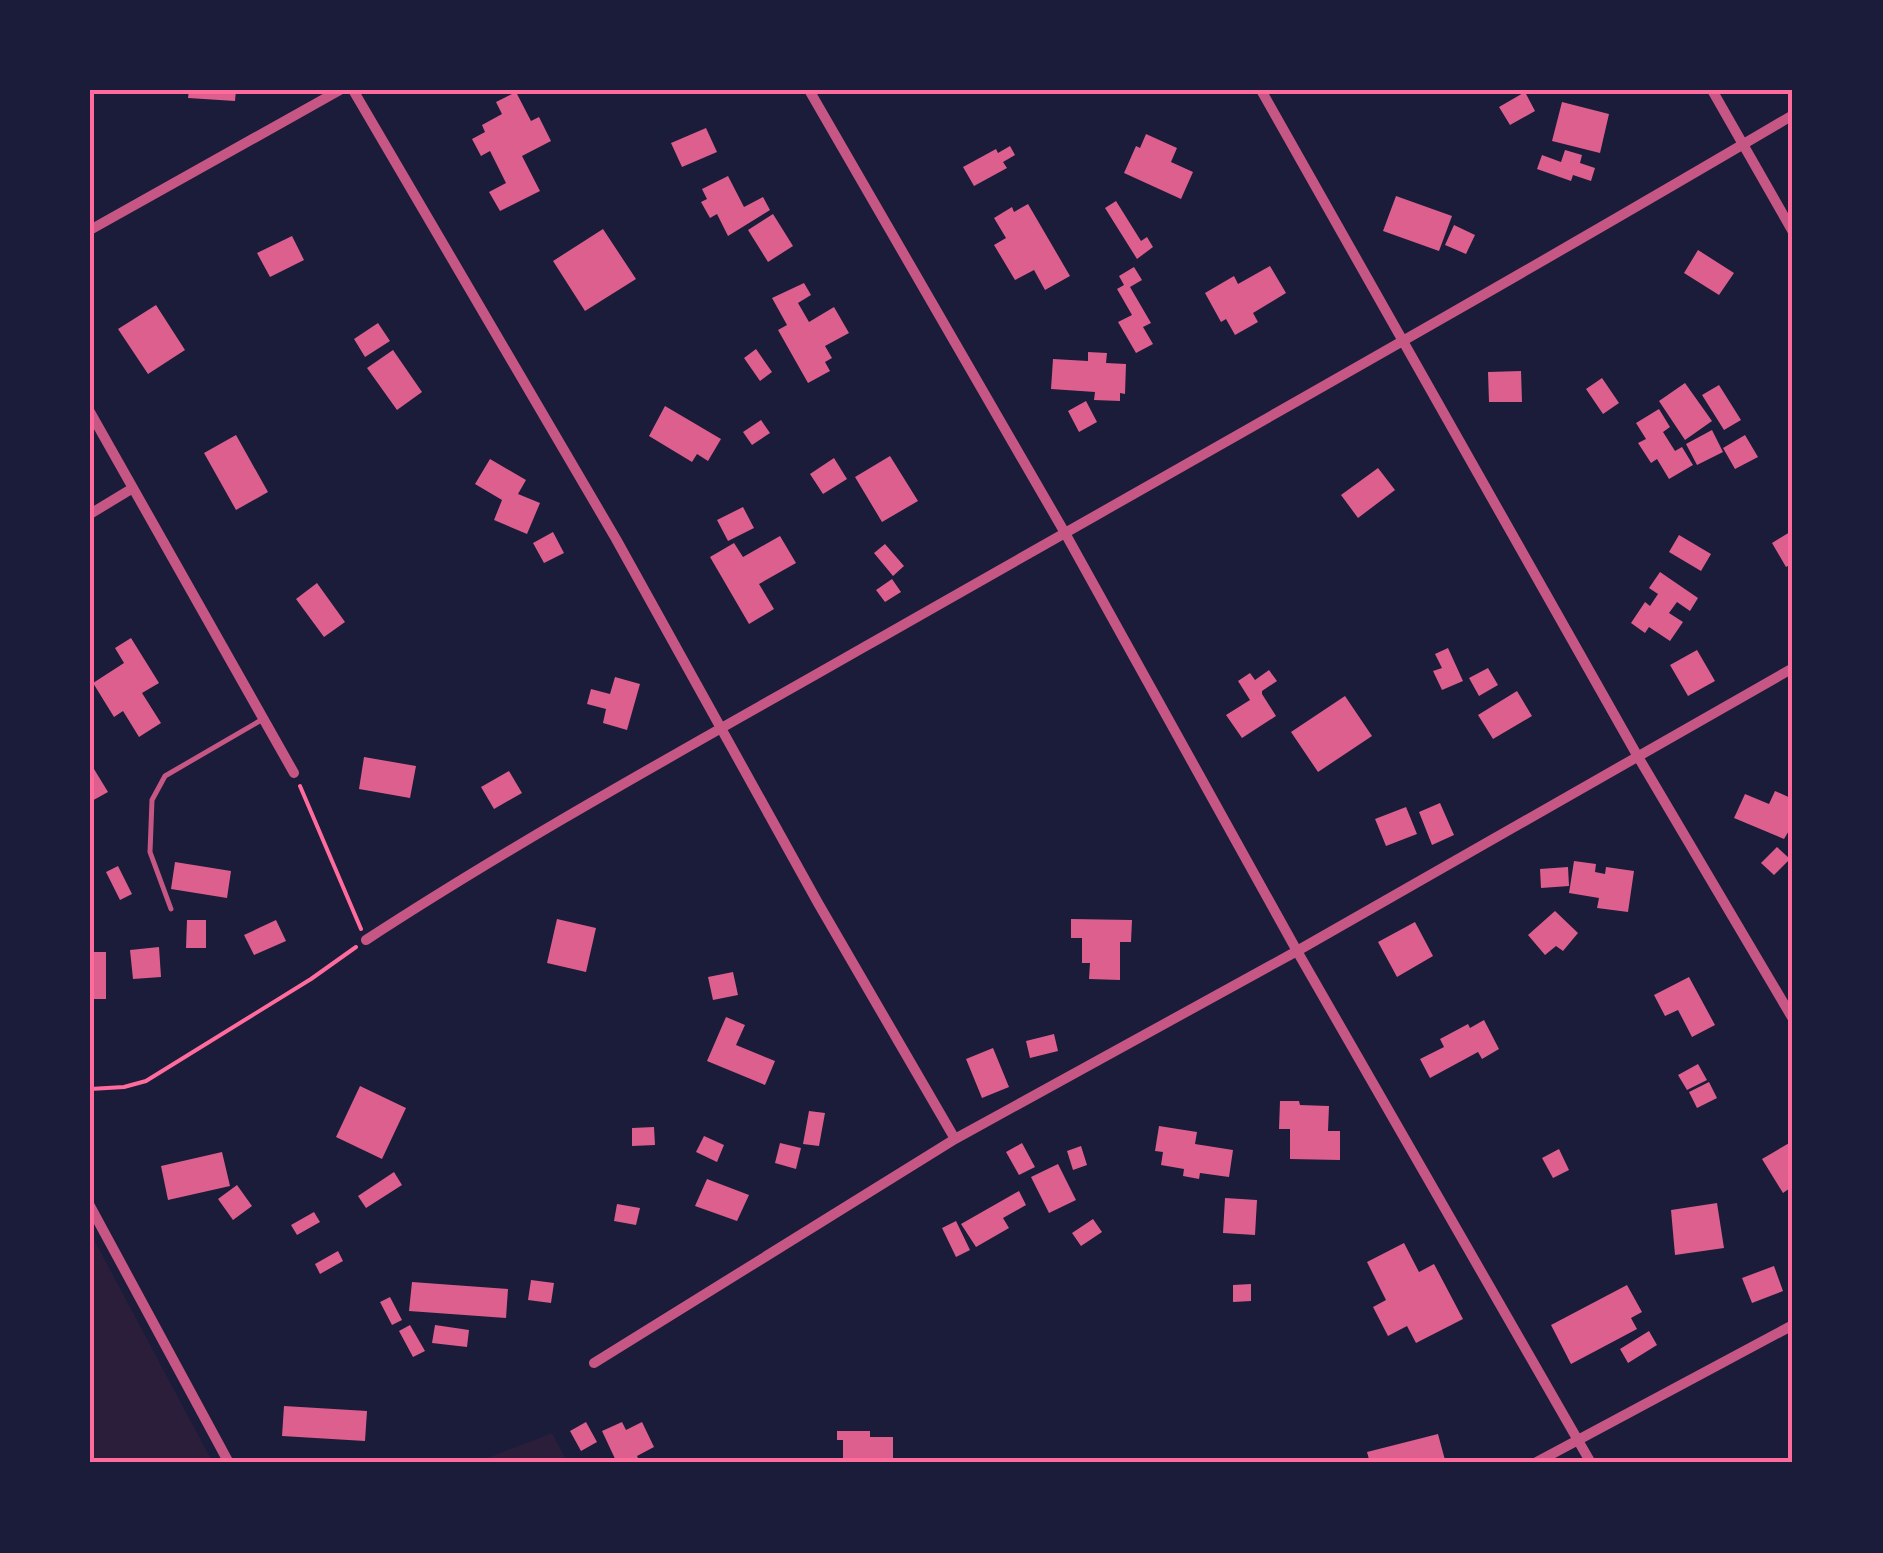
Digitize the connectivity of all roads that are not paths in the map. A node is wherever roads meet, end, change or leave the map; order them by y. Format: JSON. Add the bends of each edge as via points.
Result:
{"nodes":[{"id":1,"x":340,"y":90,"type":"edge"},
{"id":2,"x":353,"y":90,"type":"edge"},
{"id":3,"x":808,"y":90,"type":"edge"},
{"id":4,"x":1261,"y":90,"type":"edge"},
{"id":5,"x":1712,"y":90,"type":"edge"},
{"id":6,"x":1793,"y":115,"type":"edge"},
{"id":7,"x":1744,"y":144,"type":"junction"},
{"id":8,"x":90,"y":230,"type":"edge"},
{"id":9,"x":1793,"y":232,"type":"edge"},
{"id":10,"x":1403,"y":341,"type":"junction"},
{"id":11,"x":90,"y":412,"type":"edge"},
{"id":12,"x":133,"y":488,"type":"junction"},
{"id":13,"x":90,"y":514,"type":"edge"},
{"id":14,"x":1065,"y":533,"type":"junction"},
{"id":15,"x":1793,"y":668,"type":"edge"},
{"id":16,"x":263,"y":718,"type":"junction"},
{"id":17,"x":721,"y":729,"type":"junction"},
{"id":18,"x":1637,"y":755,"type":"junction"},
{"id":19,"x":294,"y":772,"type":"road end"},
{"id":20,"x":171,"y":910,"type":"dead end"},
{"id":21,"x":366,"y":940,"type":"road end"},
{"id":22,"x":1297,"y":951,"type":"junction"},
{"id":23,"x":1793,"y":1019,"type":"edge"},
{"id":24,"x":955,"y":1139,"type":"junction"},
{"id":25,"x":90,"y":1206,"type":"edge"},
{"id":26,"x":1793,"y":1325,"type":"edge"},
{"id":27,"x":594,"y":1362,"type":"dead end"},
{"id":28,"x":1577,"y":1439,"type":"junction"},
{"id":29,"x":229,"y":1463,"type":"edge"},
{"id":30,"x":1535,"y":1463,"type":"edge"},
{"id":31,"x":1591,"y":1463,"type":"edge"}],
"edges":[{"from":1,"to":8,"type":"street"},
{"from":2,"to":17,"type":"street"},
{"from":3,"to":14,"type":"street"},
{"from":4,"to":10,"type":"street"},
{"from":5,"to":7,"type":"street"},
{"from":6,"to":7,"type":"street"},
{"from":7,"to":9,"type":"street"},
{"from":7,"to":10,"type":"street"},
{"from":10,"to":14,"type":"street"},
{"from":10,"to":18,"type":"street"},
{"from":11,"to":12,"type":"street"},
{"from":12,"to":13,"type":"street"},
{"from":12,"to":16,"type":"street"},
{"from":14,"to":17,"type":"street"},
{"from":14,"to":22,"type":"street"},
{"from":15,"to":18,"type":"street"},
{"from":16,"to":19,"type":"street"},
{"from":16,"to":20,"type":"lane","via":[[165,776],[152,800],[150,852]]},
{"from":17,"to":21,"type":"street"},
{"from":17,"to":24,"type":"street"},
{"from":18,"to":22,"type":"street"},
{"from":18,"to":23,"type":"street"},
{"from":22,"to":24,"type":"street"},
{"from":22,"to":28,"type":"street"},
{"from":24,"to":27,"type":"street"},
{"from":25,"to":29,"type":"street"},
{"from":26,"to":28,"type":"street"},
{"from":28,"to":30,"type":"street"},
{"from":28,"to":31,"type":"street"}]}
